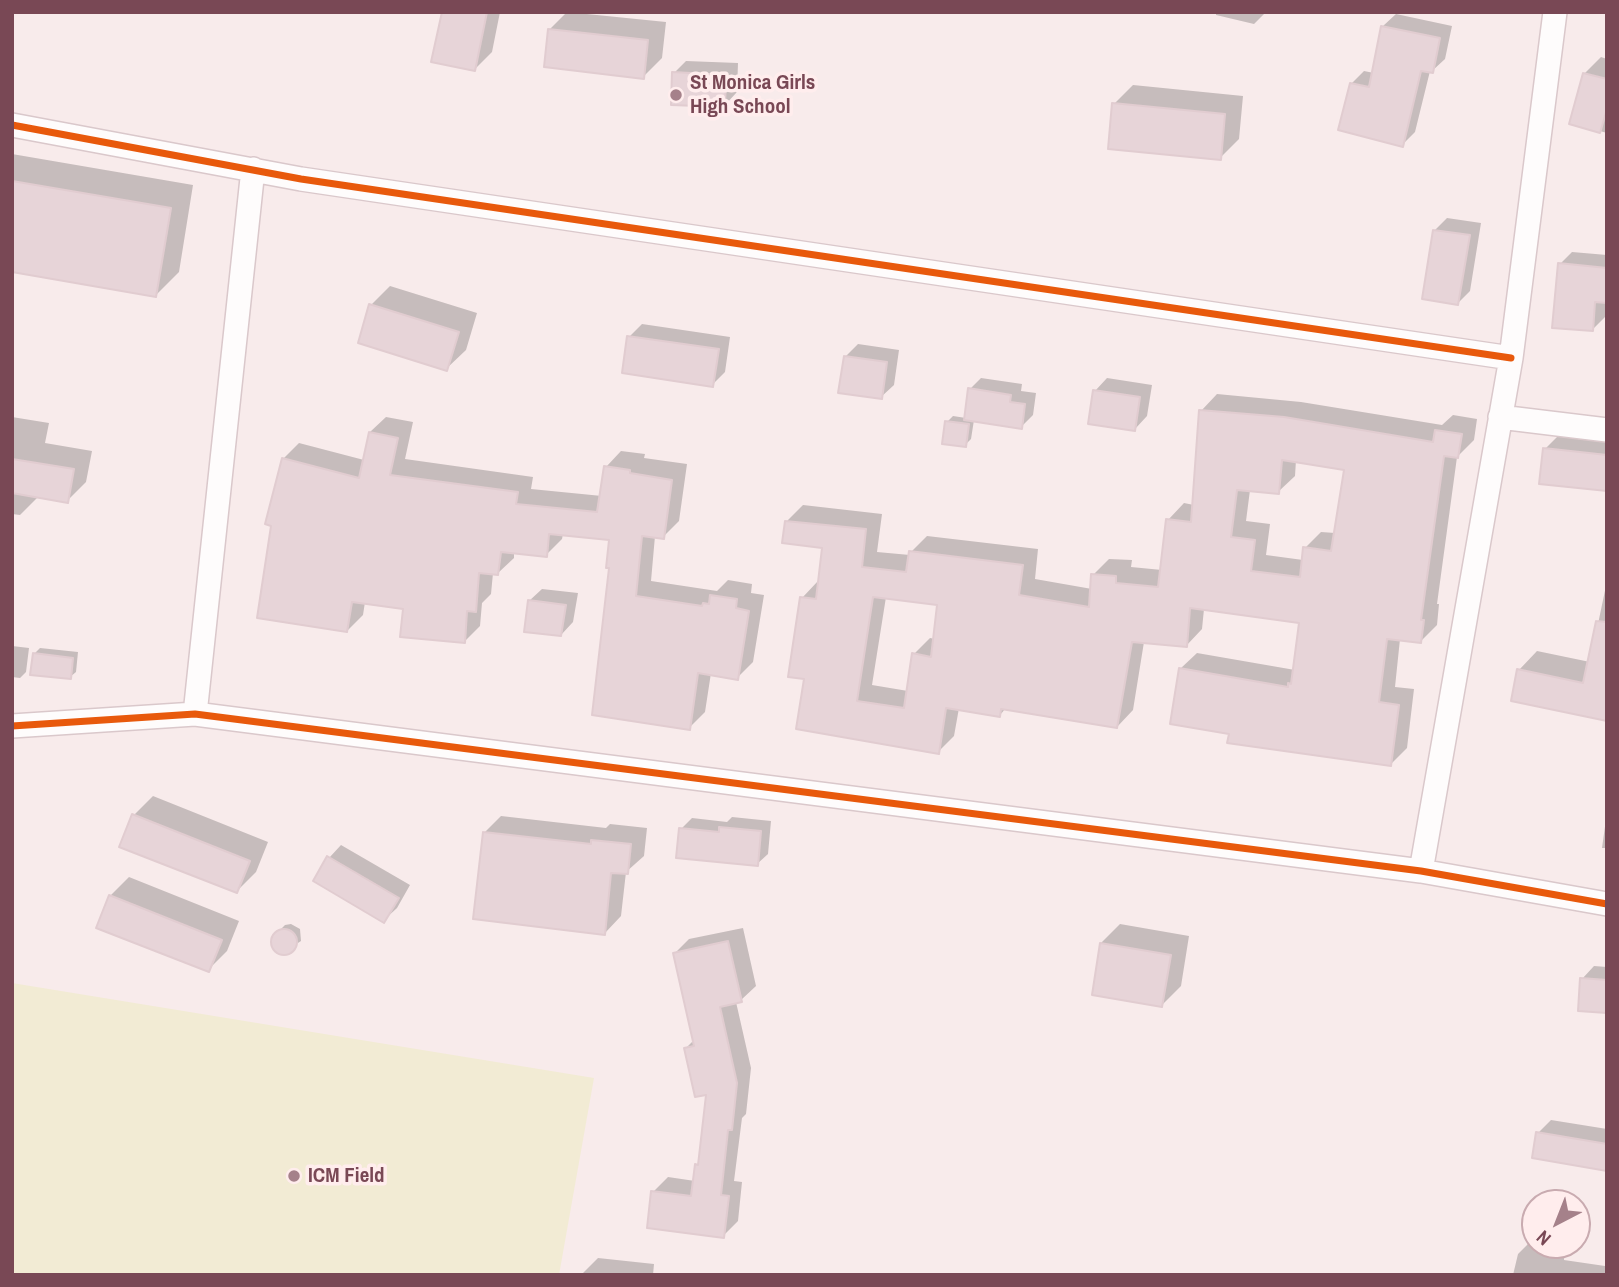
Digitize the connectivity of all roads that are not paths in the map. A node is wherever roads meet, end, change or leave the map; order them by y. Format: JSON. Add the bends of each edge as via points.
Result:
{"nodes":[{"id":1,"x":1555,"y":12,"type":"edge"},
{"id":2,"x":12,"y":125,"type":"edge"},
{"id":3,"x":253,"y":169,"type":"junction"},
{"id":4,"x":1511,"y":358,"type":"junction"},
{"id":5,"x":1500,"y":417,"type":"junction"},
{"id":6,"x":1607,"y":430,"type":"edge"},
{"id":7,"x":195,"y":714,"type":"junction"},
{"id":8,"x":12,"y":726,"type":"edge"},
{"id":9,"x":1422,"y":871,"type":"junction"},
{"id":10,"x":1607,"y":904,"type":"edge"}],
"edges":[{"from":1,"to":4,"type":"street"},
{"from":2,"to":3,"type":"street"},
{"from":3,"to":4,"type":"street"},
{"from":3,"to":7,"type":"street"},
{"from":4,"to":5,"type":"street"},
{"from":5,"to":6,"type":"street"},
{"from":5,"to":9,"type":"street"},
{"from":7,"to":8,"type":"street"},
{"from":7,"to":9,"type":"street"},
{"from":9,"to":10,"type":"street"}]}
